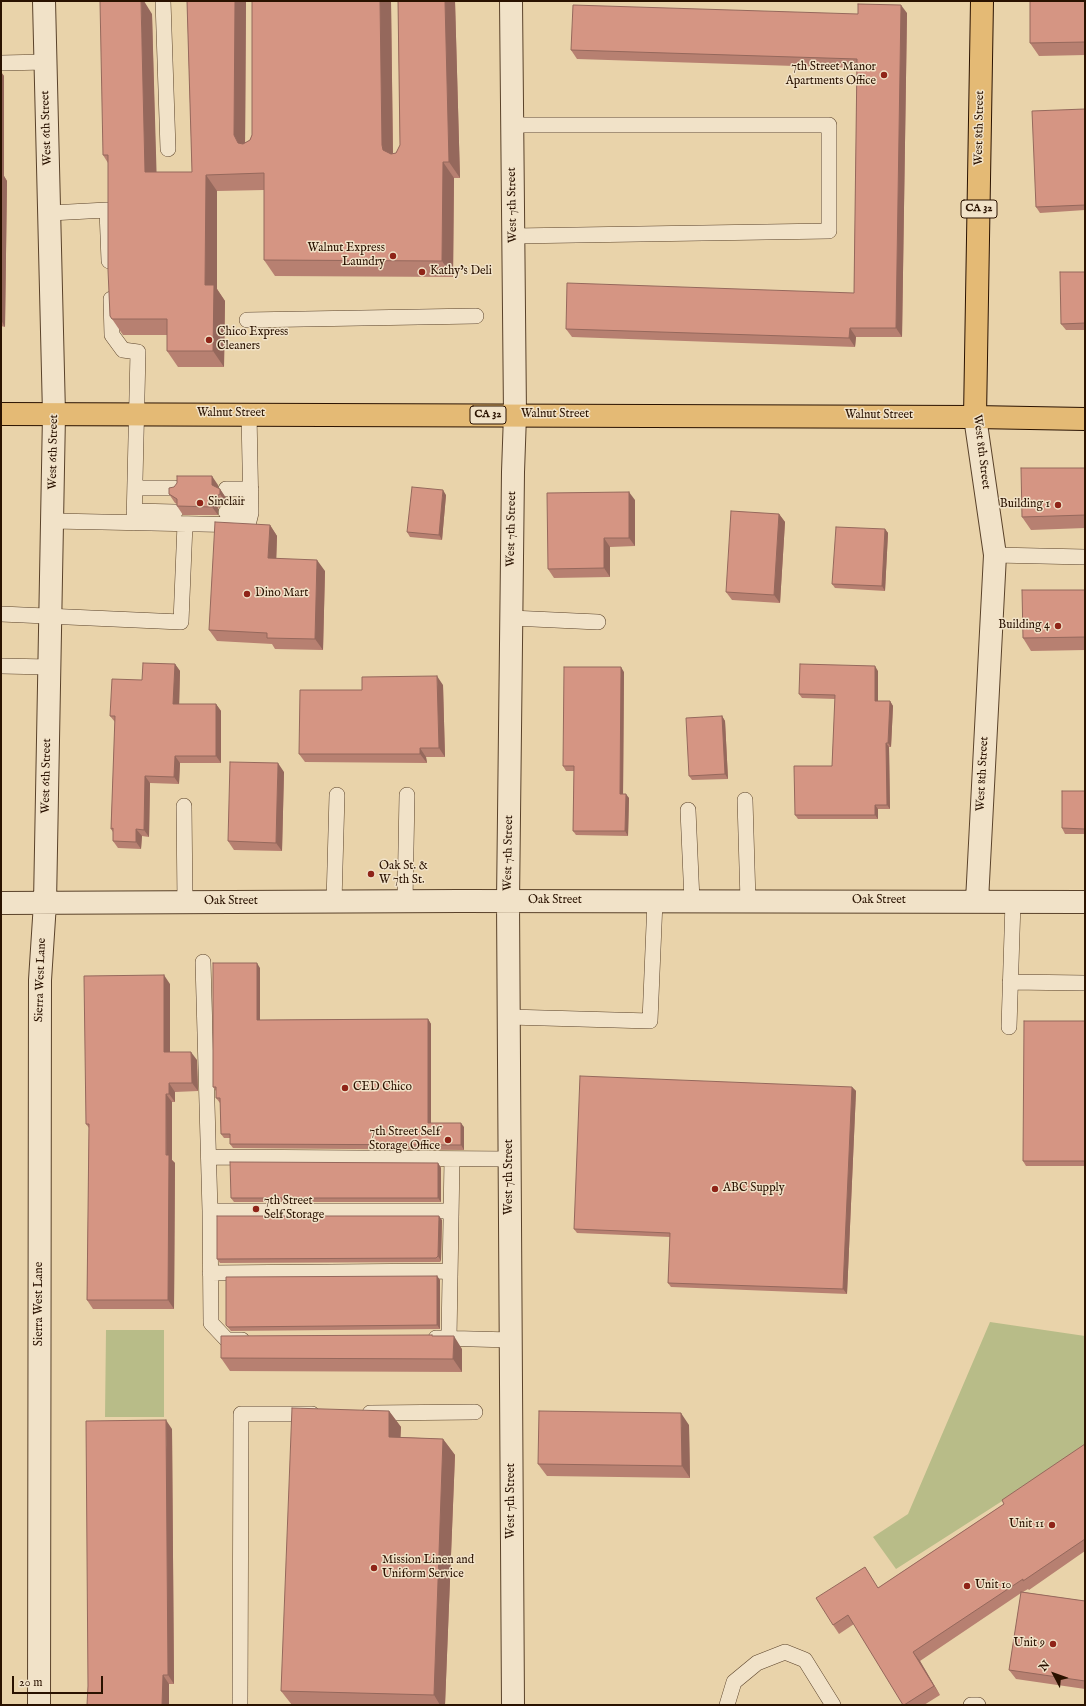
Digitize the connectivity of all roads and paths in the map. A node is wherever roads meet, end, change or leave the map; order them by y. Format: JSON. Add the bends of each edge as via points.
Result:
{"nodes":[{"id":1,"x":44,"y":1,"type":"edge"},
{"id":2,"x":163,"y":1,"type":"edge"},
{"id":3,"x":511,"y":1,"type":"edge"},
{"id":4,"x":982,"y":1,"type":"edge"},
{"id":5,"x":46,"y":62,"type":"junction"},
{"id":6,"x":1,"y":63,"type":"edge"},
{"id":7,"x":512,"y":125,"type":"junction"},
{"id":8,"x":168,"y":149,"type":"dead end"},
{"id":9,"x":50,"y":213,"type":"junction"},
{"id":10,"x":514,"y":236,"type":"junction"},
{"id":11,"x":109,"y":273,"type":"edge"},
{"id":12,"x":110,"y":288,"type":"edge"},
{"id":13,"x":476,"y":316,"type":"dead end"},
{"id":14,"x":247,"y":320,"type":"dead end"},
{"id":15,"x":1,"y":414,"type":"edge"},
{"id":16,"x":54,"y":414,"type":"junction"},
{"id":17,"x":138,"y":414,"type":"junction"},
{"id":18,"x":249,"y":414,"type":"junction"},
{"id":19,"x":516,"y":415,"type":"junction"},
{"id":20,"x":975,"y":417,"type":"junction"},
{"id":21,"x":1085,"y":419,"type":"edge"},
{"id":22,"x":135,"y":488,"type":"junction"},
{"id":23,"x":175,"y":488,"type":"edge"},
{"id":24,"x":226,"y":489,"type":"dead end"},
{"id":25,"x":251,"y":489,"type":"junction"},
{"id":26,"x":175,"y":512,"type":"edge"},
{"id":27,"x":226,"y":512,"type":"dead end"},
{"id":28,"x":251,"y":513,"type":"junction"},
{"id":29,"x":134,"y":517,"type":"junction"},
{"id":30,"x":52,"y":521,"type":"junction"},
{"id":31,"x":185,"y":524,"type":"junction"},
{"id":32,"x":995,"y":555,"type":"junction"},
{"id":33,"x":1085,"y":557,"type":"edge"},
{"id":34,"x":1,"y":614,"type":"edge"},
{"id":35,"x":50,"y":616,"type":"junction"},
{"id":36,"x":511,"y":618,"type":"junction"},
{"id":37,"x":598,"y":622,"type":"dead end"},
{"id":38,"x":1,"y":666,"type":"edge"},
{"id":39,"x":49,"y":667,"type":"junction"},
{"id":40,"x":337,"y":795,"type":"dead end"},
{"id":41,"x":407,"y":795,"type":"dead end"},
{"id":42,"x":744,"y":800,"type":"dead end"},
{"id":43,"x":184,"y":806,"type":"dead end"},
{"id":44,"x":688,"y":810,"type":"dead end"},
{"id":45,"x":405,"y":901,"type":"junction"},
{"id":46,"x":508,"y":901,"type":"junction"},
{"id":47,"x":655,"y":901,"type":"junction"},
{"id":48,"x":692,"y":901,"type":"junction"},
{"id":49,"x":748,"y":901,"type":"junction"},
{"id":50,"x":977,"y":901,"type":"junction"},
{"id":51,"x":334,"y":902,"type":"junction"},
{"id":52,"x":1014,"y":902,"type":"junction"},
{"id":53,"x":1085,"y":902,"type":"edge"},
{"id":54,"x":1,"y":903,"type":"edge"},
{"id":55,"x":45,"y":903,"type":"junction"},
{"id":56,"x":186,"y":903,"type":"junction"},
{"id":57,"x":203,"y":962,"type":"dead end"},
{"id":58,"x":1010,"y":982,"type":"junction"},
{"id":59,"x":1085,"y":983,"type":"edge"},
{"id":60,"x":509,"y":1017,"type":"junction"},
{"id":61,"x":1009,"y":1027,"type":"dead end"},
{"id":62,"x":209,"y":1157,"type":"junction"},
{"id":63,"x":452,"y":1159,"type":"junction"},
{"id":64,"x":510,"y":1159,"type":"junction"},
{"id":65,"x":210,"y":1211,"type":"junction"},
{"id":66,"x":451,"y":1212,"type":"junction"},
{"id":67,"x":450,"y":1271,"type":"junction"},
{"id":68,"x":210,"y":1273,"type":"junction"},
{"id":69,"x":425,"y":1338,"type":"edge"},
{"id":70,"x":449,"y":1338,"type":"junction"},
{"id":71,"x":259,"y":1340,"type":"edge"},
{"id":72,"x":511,"y":1340,"type":"junction"},
{"id":73,"x":475,"y":1412,"type":"dead end"},
{"id":74,"x":357,"y":1413,"type":"edge"},
{"id":75,"x":326,"y":1414,"type":"edge"},
{"id":76,"x":39,"y":1705,"type":"edge"},
{"id":77,"x":240,"y":1705,"type":"edge"},
{"id":78,"x":513,"y":1705,"type":"edge"},
{"id":79,"x":727,"y":1705,"type":"edge"},
{"id":80,"x":833,"y":1705,"type":"edge"},
{"id":81,"x":971,"y":1705,"type":"edge"},
{"id":82,"x":978,"y":1705,"type":"edge"}],
"edges":[{"from":1,"to":5,"type":"street","name":"West 6th Street"},
{"from":2,"to":8,"type":"lane"},
{"from":3,"to":7,"type":"street","name":"West 7th Street"},
{"from":4,"to":20,"type":"main road","name":"West 8th Street","number":"CA 32"},
{"from":5,"to":6,"type":"lane"},
{"from":5,"to":9,"type":"street","name":"West 6th Street"},
{"from":7,"to":10,"type":"street","name":"West 7th Street"},
{"from":7,"to":10,"type":"lane","via":[[829,125],[829,231]]},
{"from":9,"to":11,"type":"lane","via":[[106,210]]},
{"from":9,"to":16,"type":"street","name":"West 6th Street"},
{"from":10,"to":19,"type":"street","name":"West 7th Street"},
{"from":12,"to":17,"type":"lane","via":[[112,335],[123,350],[138,352]]},
{"from":13,"to":14,"type":"lane"},
{"from":15,"to":16,"type":"main road","name":"Walnut Street","number":"CA 32"},
{"from":16,"to":17,"type":"main road","name":"Walnut Street","number":"CA 32"},
{"from":16,"to":30,"type":"street","name":"West 6th Street"},
{"from":17,"to":18,"type":"main road","name":"Walnut Street","number":"CA 32"},
{"from":17,"to":22,"type":"lane"},
{"from":18,"to":19,"type":"main road","name":"Walnut Street","number":"CA 32"},
{"from":18,"to":25,"type":"lane"},
{"from":19,"to":20,"type":"main road","name":"Walnut Street","number":"CA 32"},
{"from":19,"to":36,"type":"street","name":"West 7th Street"},
{"from":20,"to":21,"type":"main road","name":"Walnut Street","number":"CA 32"},
{"from":20,"to":32,"type":"street","name":"West 8th Street"},
{"from":22,"to":23,"type":"lane"},
{"from":22,"to":29,"type":"lane"},
{"from":24,"to":25,"type":"lane"},
{"from":25,"to":28,"type":"lane"},
{"from":26,"to":29,"type":"lane"},
{"from":27,"to":28,"type":"lane"},
{"from":28,"to":31,"type":"lane","via":[[248,525]]},
{"from":29,"to":30,"type":"lane"},
{"from":29,"to":31,"type":"lane"},
{"from":30,"to":35,"type":"street","name":"West 6th Street"},
{"from":31,"to":35,"type":"lane","via":[[181,622]]},
{"from":32,"to":33,"type":"lane"},
{"from":32,"to":50,"type":"street","name":"West 8th Street"},
{"from":34,"to":35,"type":"lane"},
{"from":35,"to":39,"type":"street","name":"West 6th Street"},
{"from":36,"to":37,"type":"lane"},
{"from":36,"to":46,"type":"street","name":"West 7th Street"},
{"from":38,"to":39,"type":"lane"},
{"from":39,"to":55,"type":"street","name":"West 6th Street"},
{"from":40,"to":51,"type":"lane"},
{"from":41,"to":45,"type":"lane"},
{"from":42,"to":49,"type":"lane"},
{"from":43,"to":56,"type":"lane"},
{"from":44,"to":48,"type":"lane"},
{"from":45,"to":46,"type":"street","name":"Oak Street"},
{"from":45,"to":51,"type":"street","name":"Oak Street"},
{"from":46,"to":47,"type":"street","name":"Oak Street"},
{"from":46,"to":60,"type":"street","name":"West 7th Street"},
{"from":47,"to":48,"type":"street","name":"Oak Street"},
{"from":47,"to":60,"type":"lane","via":[[650,1021]]},
{"from":48,"to":49,"type":"street","name":"Oak Street"},
{"from":49,"to":50,"type":"street","name":"Oak Street"},
{"from":50,"to":52,"type":"street","name":"Oak Street"},
{"from":51,"to":56,"type":"street","name":"Oak Street"},
{"from":52,"to":53,"type":"street","name":"Oak Street"},
{"from":52,"to":58,"type":"lane"},
{"from":54,"to":55,"type":"street","name":"Oak Street"},
{"from":55,"to":56,"type":"street","name":"Oak Street"},
{"from":55,"to":76,"type":"street","name":"Sierra West Lane","via":[[40,980]]},
{"from":57,"to":62,"type":"lane"},
{"from":58,"to":59,"type":"lane"},
{"from":58,"to":61,"type":"lane"},
{"from":60,"to":64,"type":"street","name":"West 7th Street"},
{"from":62,"to":63,"type":"lane"},
{"from":62,"to":65,"type":"lane"},
{"from":63,"to":64,"type":"lane"},
{"from":63,"to":66,"type":"lane"},
{"from":64,"to":72,"type":"street","name":"West 7th Street"},
{"from":65,"to":66,"type":"lane"},
{"from":65,"to":68,"type":"lane"},
{"from":66,"to":67,"type":"lane"},
{"from":67,"to":68,"type":"lane"},
{"from":67,"to":70,"type":"lane"},
{"from":68,"to":71,"type":"lane","via":[[211,1323],[227,1340]]},
{"from":69,"to":70,"type":"lane"},
{"from":70,"to":72,"type":"lane"},
{"from":72,"to":78,"type":"street","name":"West 7th Street"},
{"from":73,"to":74,"type":"lane"},
{"from":75,"to":77,"type":"lane","via":[[241,1414]]},
{"from":79,"to":80,"type":"lane","via":[[734,1682],[757,1663],[785,1652],[805,1660]]},
{"from":81,"to":82,"type":"lane"}]}
